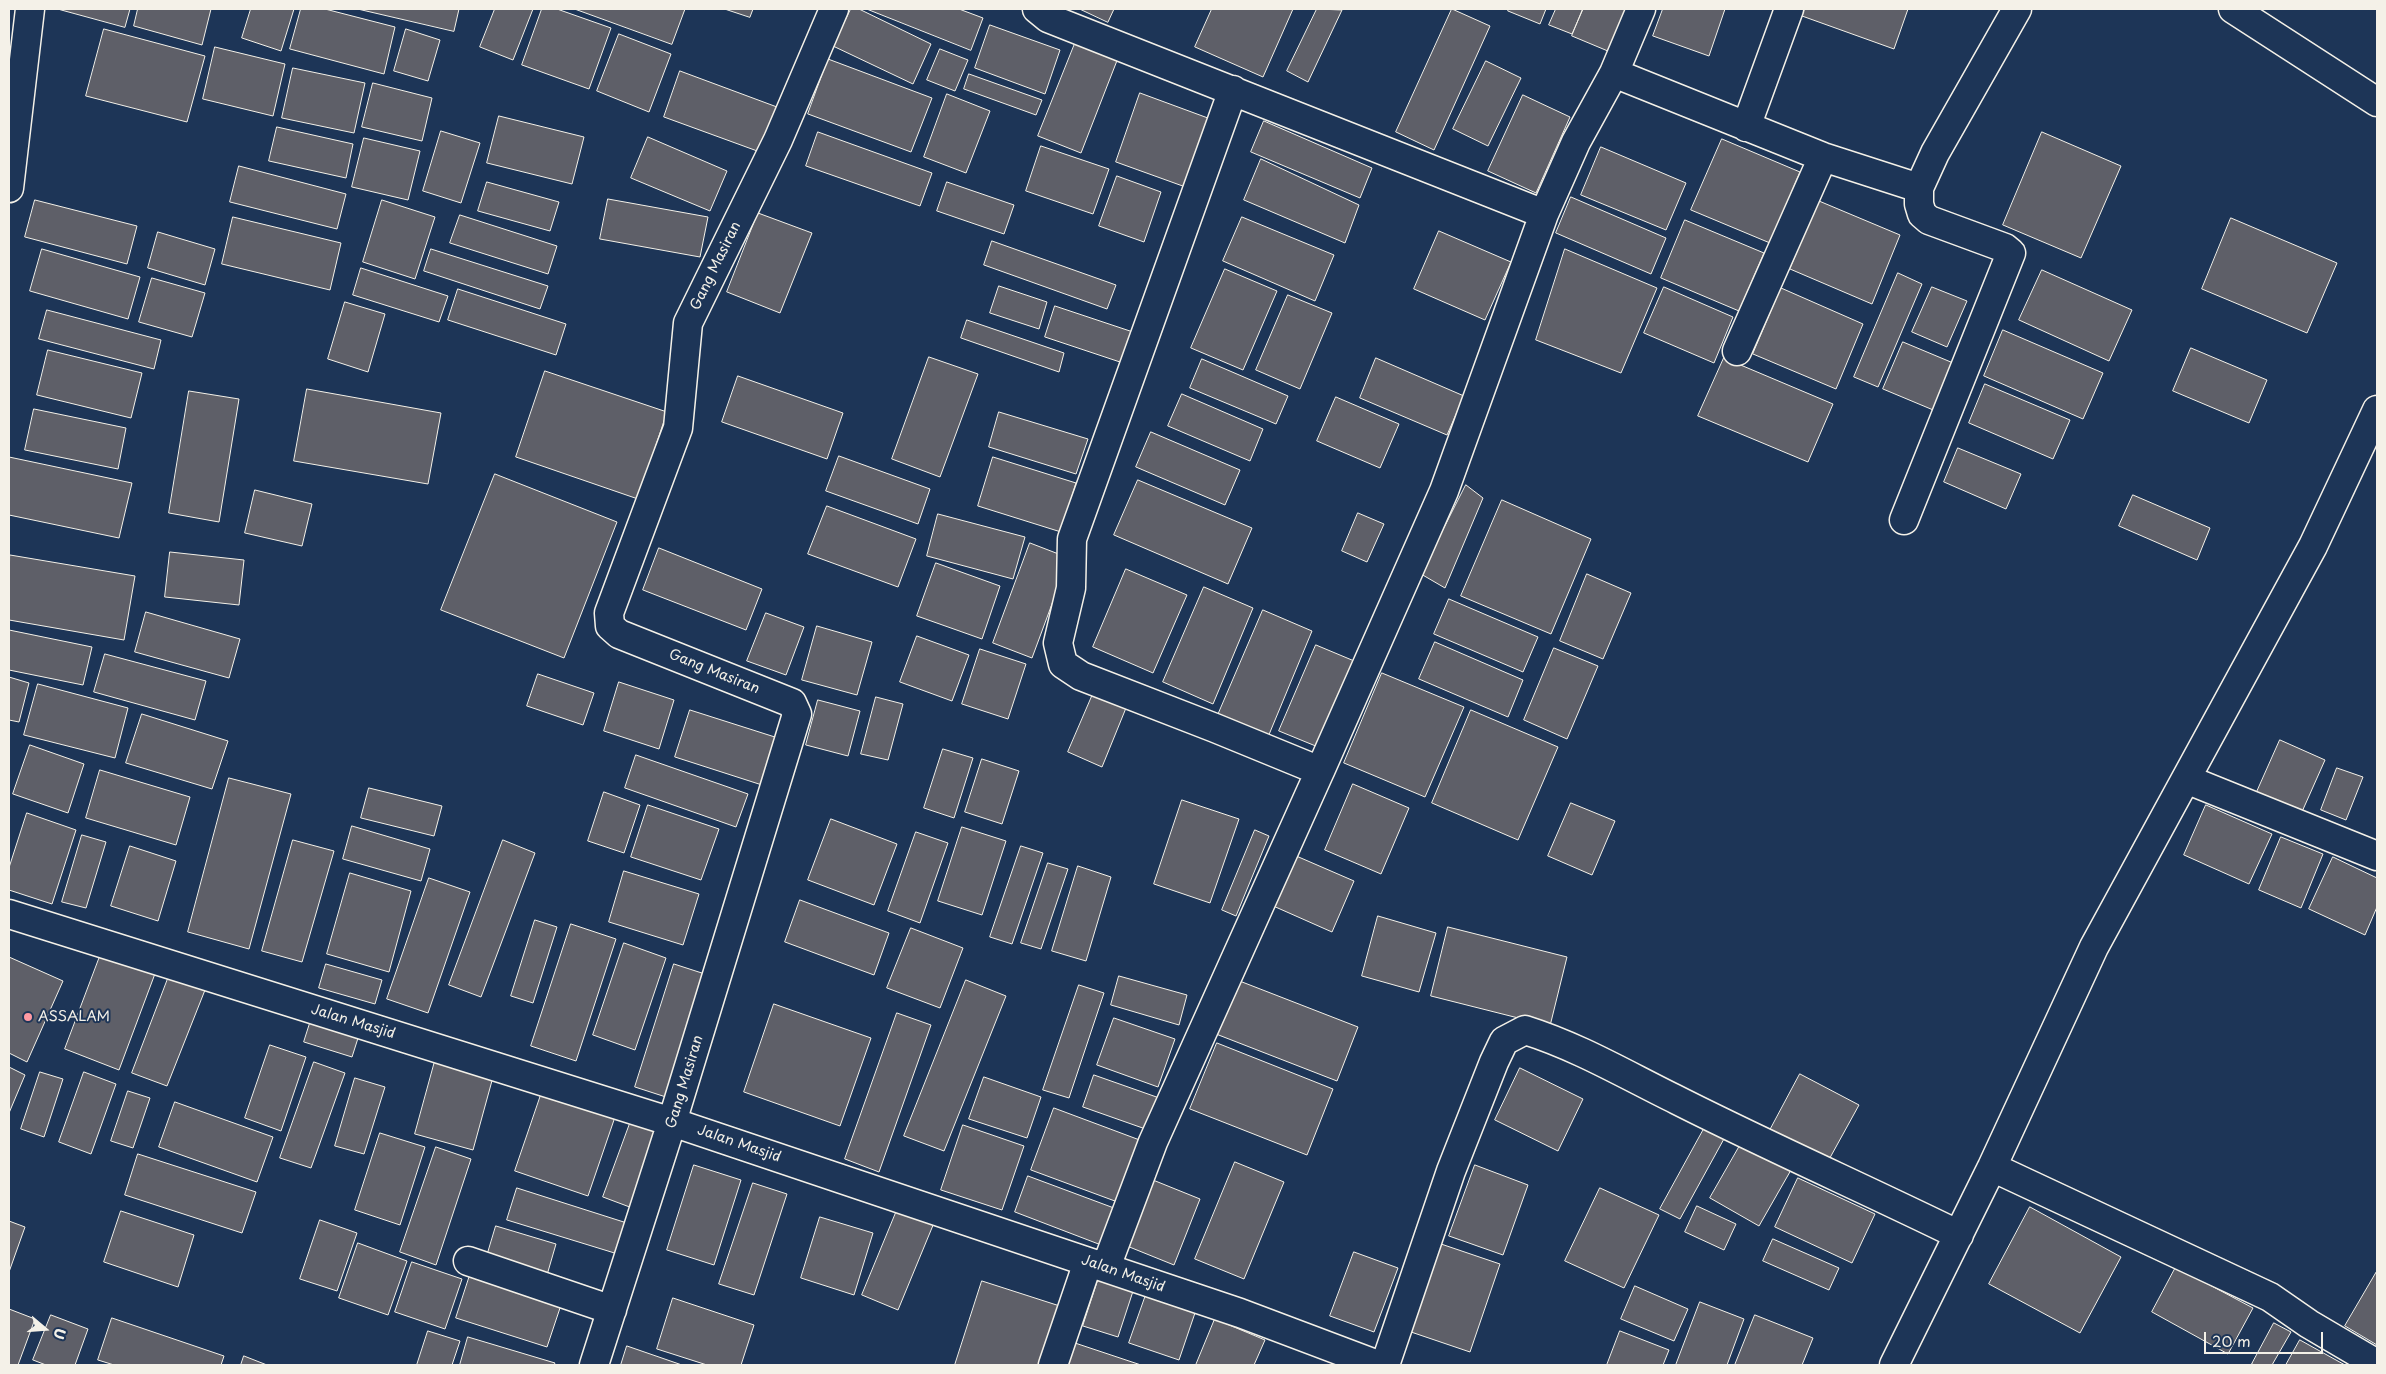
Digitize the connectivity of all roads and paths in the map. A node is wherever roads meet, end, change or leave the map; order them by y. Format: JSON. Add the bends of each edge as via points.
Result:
{"nodes":[{"id":1,"x":30,"y":9,"type":"edge"},
{"id":2,"x":834,"y":9,"type":"edge"},
{"id":3,"x":1037,"y":9,"type":"edge"},
{"id":4,"x":1641,"y":9,"type":"edge"},
{"id":5,"x":1789,"y":9,"type":"edge"},
{"id":6,"x":2017,"y":9,"type":"edge"},
{"id":7,"x":2233,"y":9,"type":"edge"},
{"id":8,"x":1614,"y":73,"type":"junction"},
{"id":9,"x":1232,"y":90,"type":"junction"},
{"id":10,"x":2377,"y":102,"type":"edge"},
{"id":11,"x":1746,"y":127,"type":"junction"},
{"id":12,"x":1823,"y":157,"type":"junction"},
{"id":13,"x":9,"y":188,"type":"edge"},
{"id":14,"x":1919,"y":188,"type":"junction"},
{"id":15,"x":1544,"y":214,"type":"junction"},
{"id":16,"x":1737,"y":351,"type":"dead end"},
{"id":17,"x":2377,"y":410,"type":"edge"},
{"id":18,"x":1904,"y":520,"type":"dead end"},
{"id":19,"x":1320,"y":772,"type":"junction"},
{"id":20,"x":2186,"y":779,"type":"junction"},
{"id":21,"x":2377,"y":856,"type":"edge"},
{"id":22,"x":9,"y":914,"type":"edge"},
{"id":23,"x":672,"y":1122,"type":"junction"},
{"id":24,"x":1992,"y":1167,"type":"junction"},
{"id":25,"x":1959,"y":1234,"type":"junction"},
{"id":26,"x":468,"y":1261,"type":"dead end"},
{"id":27,"x":1097,"y":1265,"type":"junction"},
{"id":28,"x":612,"y":1310,"type":"junction"},
{"id":29,"x":2377,"y":1364,"type":"edge"},
{"id":30,"x":594,"y":1365,"type":"edge"},
{"id":31,"x":1053,"y":1365,"type":"edge"},
{"id":32,"x":1378,"y":1365,"type":"edge"},
{"id":33,"x":1385,"y":1365,"type":"edge"},
{"id":34,"x":1894,"y":1365,"type":"edge"}],
"edges":[{"from":1,"to":13,"type":"street"},
{"from":2,"to":23,"type":"street","name":"Gang Masiran","via":[[778,140],[688,323],[678,428],[609,613],[610,626],[619,634],[792,703],[798,714]]},
{"from":3,"to":9,"type":"street","via":[[1048,18]]},
{"from":4,"to":8,"type":"street"},
{"from":5,"to":11,"type":"street"},
{"from":6,"to":14,"type":"street","via":[[1935,153]]},
{"from":7,"to":10,"type":"street"},
{"from":8,"to":11,"type":"street"},
{"from":8,"to":15,"type":"street","via":[[1576,142]]},
{"from":9,"to":15,"type":"street"},
{"from":9,"to":19,"type":"street","via":[[1072,539],[1070,588],[1058,643],[1059,655],[1063,664],[1081,676]]},
{"from":11,"to":12,"type":"street"},
{"from":12,"to":14,"type":"street"},
{"from":12,"to":16,"type":"street"},
{"from":14,"to":18,"type":"street","via":[[1922,214],[1929,220],[2006,248],[2011,253]]},
{"from":15,"to":19,"type":"street","via":[[1444,491]]},
{"from":17,"to":20,"type":"street","via":[[2313,546]]},
{"from":19,"to":27,"type":"street"},
{"from":20,"to":21,"type":"street"},
{"from":20,"to":24,"type":"street","via":[[2094,947]]},
{"from":22,"to":23,"type":"street","name":"Jalan Masjid"},
{"from":23,"to":27,"type":"street","name":"Jalan Masjid"},
{"from":23,"to":28,"type":"street","name":"Gang Masiran"},
{"from":24,"to":25,"type":"street"},
{"from":24,"to":29,"type":"street","via":[[2270,1297]]},
{"from":25,"to":33,"type":"street","via":[[1677,1100],[1601,1060],[1558,1040],[1525,1030],[1504,1041],[1494,1062],[1451,1171]]},
{"from":25,"to":34,"type":"street"},
{"from":26,"to":28,"type":"street"},
{"from":27,"to":31,"type":"street"},
{"from":27,"to":32,"type":"street","name":"Jalan Masjid","via":[[1240,1313]]},
{"from":28,"to":30,"type":"street","name":"Gang Masiran"}]}
